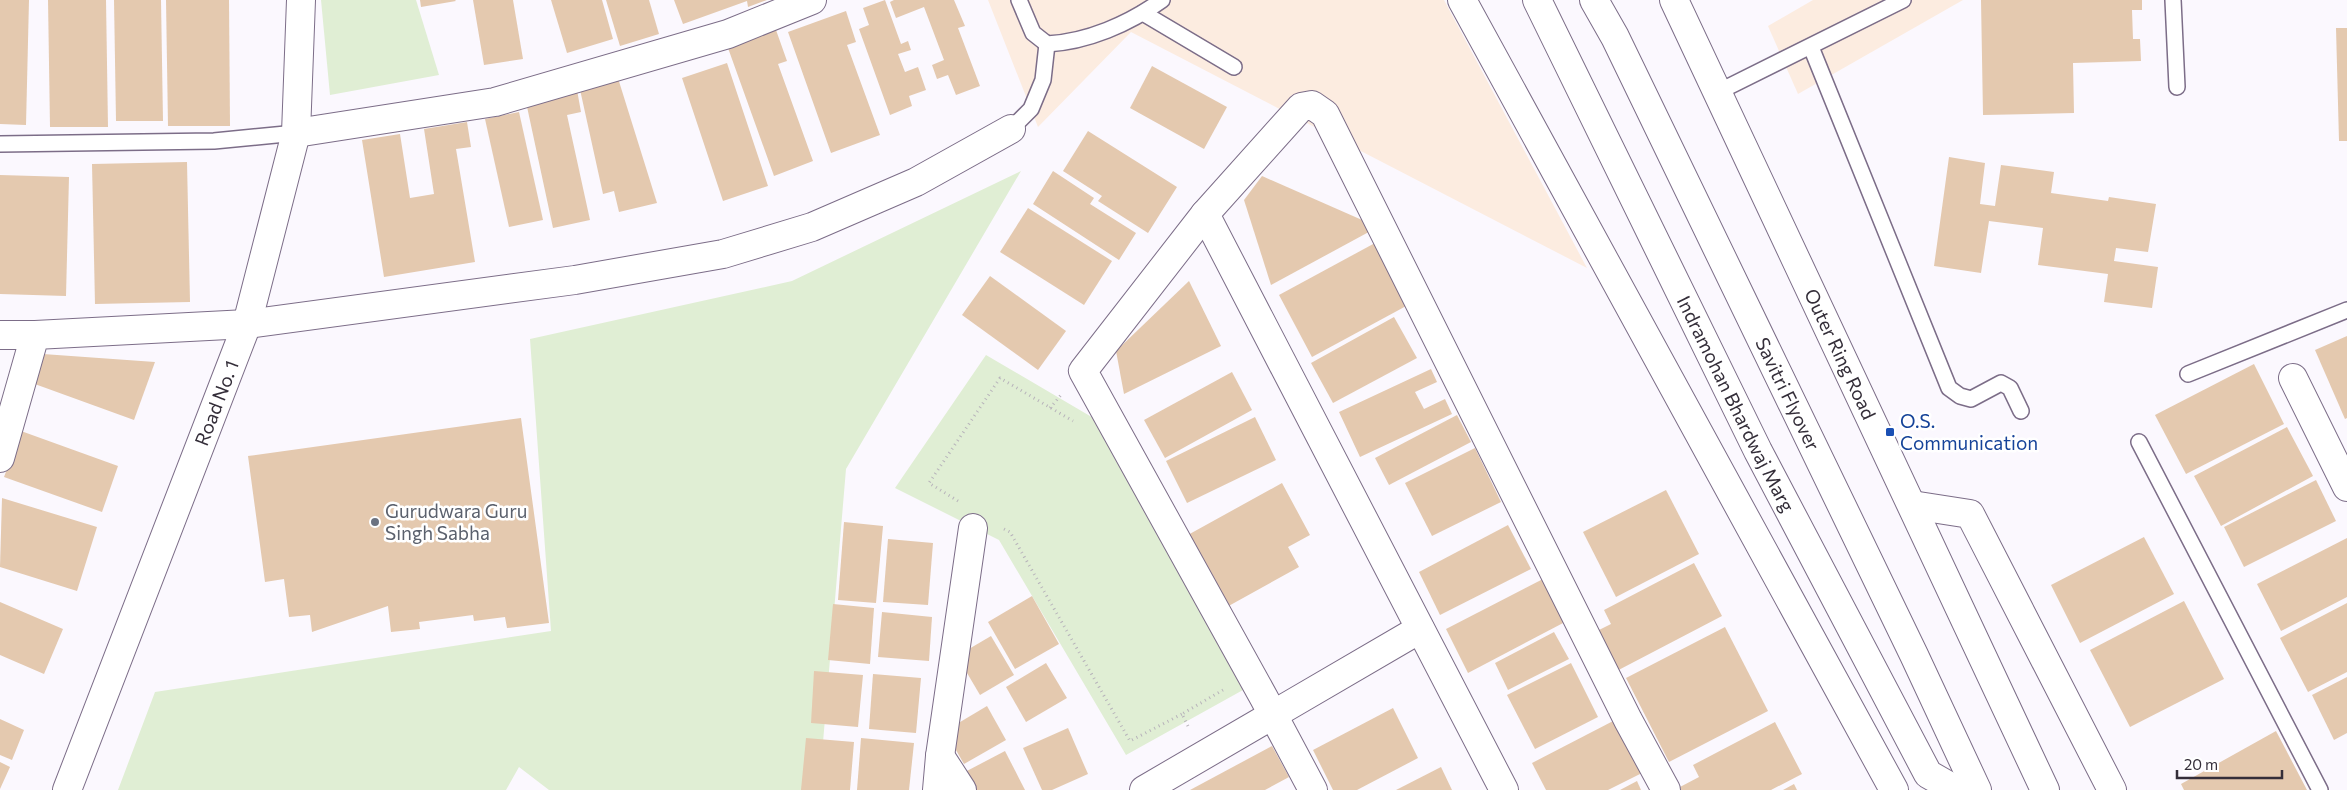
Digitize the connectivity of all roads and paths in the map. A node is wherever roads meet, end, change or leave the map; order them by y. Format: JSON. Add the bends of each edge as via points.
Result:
{"nodes":[{"id":1,"x":301,"y":0,"type":"edge"},
{"id":2,"x":812,"y":0,"type":"edge"},
{"id":3,"x":1019,"y":0,"type":"edge"},
{"id":4,"x":1162,"y":0,"type":"edge"},
{"id":5,"x":1462,"y":0,"type":"edge"},
{"id":6,"x":1536,"y":0,"type":"edge"},
{"id":7,"x":1594,"y":0,"type":"edge"},
{"id":8,"x":1674,"y":0,"type":"edge"},
{"id":9,"x":1903,"y":0,"type":"edge"},
{"id":10,"x":2173,"y":0,"type":"edge"},
{"id":11,"x":1143,"y":13,"type":"junction"},
{"id":12,"x":1047,"y":44,"type":"junction"},
{"id":13,"x":1811,"y":47,"type":"junction"},
{"id":14,"x":1234,"y":67,"type":"dead end"},
{"id":15,"x":2177,"y":87,"type":"dead end"},
{"id":16,"x":1718,"y":92,"type":"junction"},
{"id":17,"x":1011,"y":129,"type":"joint"},
{"id":18,"x":296,"y":132,"type":"junction"},
{"id":19,"x":0,"y":144,"type":"edge"},
{"id":20,"x":1205,"y":214,"type":"junction"},
{"id":21,"x":2347,"y":310,"type":"edge"},
{"id":22,"x":247,"y":324,"type":"junction"},
{"id":23,"x":0,"y":335,"type":"edge"},
{"id":24,"x":35,"y":335,"type":"junction"},
{"id":25,"x":2188,"y":374,"type":"dead end"},
{"id":26,"x":2293,"y":378,"type":"dead end"},
{"id":27,"x":2022,"y":411,"type":"dead end"},
{"id":28,"x":1075,"y":422,"type":"dead end"},
{"id":29,"x":2139,"y":442,"type":"dead end"},
{"id":30,"x":0,"y":458,"type":"edge"},
{"id":31,"x":2347,"y":486,"type":"edge"},
{"id":32,"x":961,"y":503,"type":"dead end"},
{"id":33,"x":1912,"y":506,"type":"junction"},
{"id":34,"x":1002,"y":527,"type":"dead end"},
{"id":35,"x":973,"y":528,"type":"dead end"},
{"id":36,"x":1420,"y":629,"type":"junction"},
{"id":37,"x":1230,"y":686,"type":"dead end"},
{"id":38,"x":1182,"y":714,"type":"junction"},
{"id":39,"x":1273,"y":715,"type":"junction"},
{"id":40,"x":940,"y":756,"type":"junction"},
{"id":41,"x":1204,"y":756,"type":"junction"},
{"id":42,"x":1176,"y":782,"type":"edge"},
{"id":43,"x":67,"y":790,"type":"edge"},
{"id":44,"x":937,"y":790,"type":"edge"},
{"id":45,"x":962,"y":790,"type":"edge"},
{"id":46,"x":1144,"y":790,"type":"edge"},
{"id":47,"x":1313,"y":790,"type":"edge"},
{"id":48,"x":1504,"y":790,"type":"edge"},
{"id":49,"x":1666,"y":790,"type":"edge"},
{"id":50,"x":1894,"y":790,"type":"edge"},
{"id":51,"x":1956,"y":790,"type":"edge"},
{"id":52,"x":1977,"y":790,"type":"edge"},
{"id":53,"x":2044,"y":790,"type":"edge"},
{"id":54,"x":2112,"y":790,"type":"edge"},
{"id":55,"x":2320,"y":790,"type":"edge"}],
"edges":[{"from":1,"to":18,"type":"street","name":"Road No. 1"},
{"from":2,"to":18,"type":"street","via":[[728,34],[495,102]]},
{"from":3,"to":12,"type":"lane","via":[[1033,33]]},
{"from":4,"to":11,"type":"lane"},
{"from":5,"to":50,"type":"street"},
{"from":6,"to":51,"type":"street","name":"Indramohan Bhardwaj Marg","via":[[1758,451],[1928,774]]},
{"from":7,"to":52,"type":"street","name":"Savitri Flyover","via":[[1914,654]]},
{"from":8,"to":16,"type":"street","name":"Outer Ring Road"},
{"from":9,"to":13,"type":"lane"},
{"from":10,"to":15,"type":"lane"},
{"from":11,"to":12,"type":"lane","via":[[1067,43]]},
{"from":11,"to":14,"type":"lane"},
{"from":12,"to":17,"type":"lane","via":[[1043,80],[1031,109]]},
{"from":13,"to":16,"type":"lane"},
{"from":13,"to":27,"type":"lane","via":[[1949,388],[1960,396],[1972,398],[2001,383],[2010,388]]},
{"from":16,"to":33,"type":"street","name":"Outer Ring Road"},
{"from":17,"to":22,"type":"street","via":[[907,186],[812,227],[723,254],[575,280]]},
{"from":18,"to":19,"type":"lane","via":[[214,141]]},
{"from":18,"to":22,"type":"street","name":"Road No. 1"},
{"from":20,"to":36,"type":"street"},
{"from":20,"to":39,"type":"street","via":[[1083,371]]},
{"from":20,"to":49,"type":"street","via":[[1301,107],[1312,105],[1325,114]]},
{"from":21,"to":25,"type":"lane"},
{"from":22,"to":24,"type":"street"},
{"from":22,"to":43,"type":"street","name":"Road No. 1"},
{"from":23,"to":24,"type":"street"},
{"from":24,"to":30,"type":"street"},
{"from":26,"to":31,"type":"street"},
{"from":28,"to":32,"type":"path","via":[[1000,378],[929,483]]},
{"from":29,"to":55,"type":"lane"},
{"from":33,"to":53,"type":"street","name":"Outer Ring Road"},
{"from":33,"to":54,"type":"street","via":[[1970,514]]},
{"from":34,"to":38,"type":"path","via":[[1010,532],[1130,741]]},
{"from":35,"to":40,"type":"street"},
{"from":36,"to":39,"type":"street"},
{"from":36,"to":48,"type":"street"},
{"from":37,"to":38,"type":"path"},
{"from":38,"to":41,"type":"path"},
{"from":39,"to":41,"type":"street"},
{"from":39,"to":47,"type":"street"},
{"from":40,"to":44,"type":"street"},
{"from":40,"to":45,"type":"street"},
{"from":41,"to":42,"type":"street"},
{"from":42,"to":46,"type":"street"}]}
